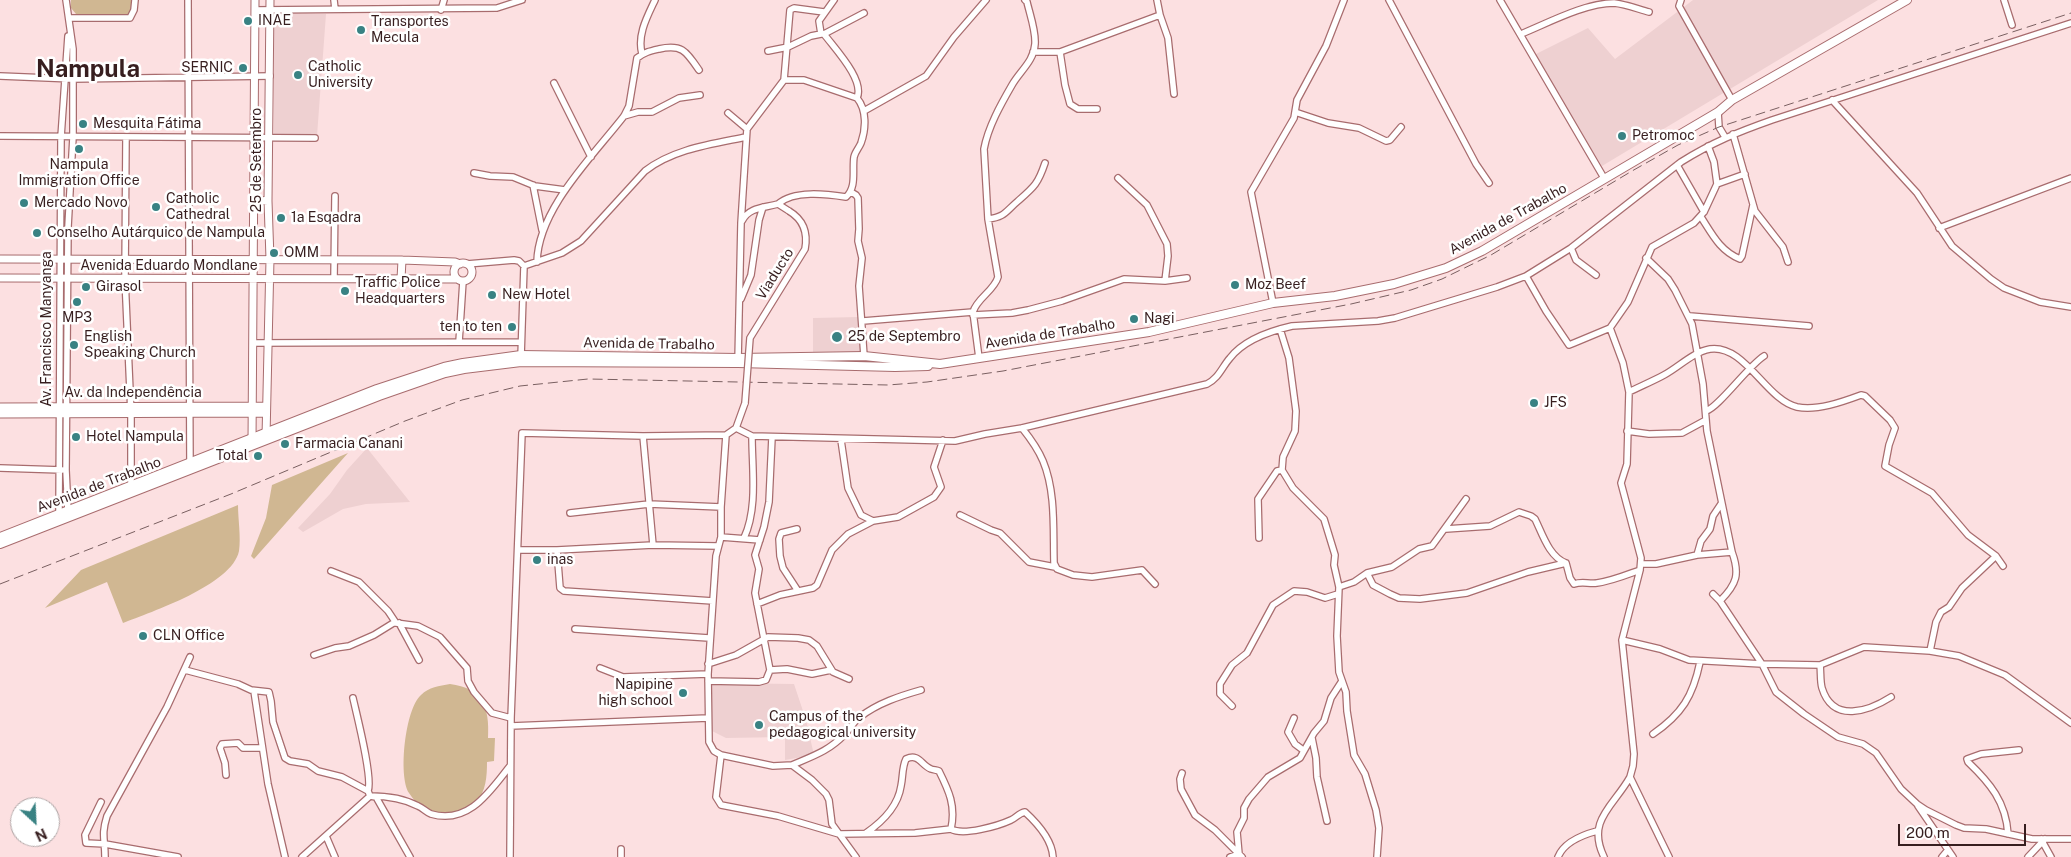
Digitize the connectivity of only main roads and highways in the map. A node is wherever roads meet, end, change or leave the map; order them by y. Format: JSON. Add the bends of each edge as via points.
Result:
{"nodes":[{"id":1,"x":255,"y":0,"type":"edge"},
{"id":2,"x":270,"y":0,"type":"edge"},
{"id":3,"x":1908,"y":0,"type":"edge"},
{"id":4,"x":253,"y":200,"type":"junction"},
{"id":5,"x":268,"y":201,"type":"junction"},
{"id":6,"x":0,"y":259,"type":"edge"},
{"id":7,"x":252,"y":259,"type":"junction"},
{"id":8,"x":270,"y":259,"type":"junction"},
{"id":9,"x":402,"y":260,"type":"junction"},
{"id":10,"x":463,"y":264,"type":"junction"},
{"id":11,"x":0,"y":278,"type":"edge"},
{"id":12,"x":252,"y":279,"type":"junction"},
{"id":13,"x":270,"y":279,"type":"junction"},
{"id":14,"x":401,"y":279,"type":"junction"},
{"id":15,"x":460,"y":280,"type":"junction"},
{"id":16,"x":738,"y":360,"type":"junction"},
{"id":17,"x":940,"y":364,"type":"junction"},
{"id":18,"x":0,"y":407,"type":"edge"},
{"id":19,"x":252,"y":409,"type":"junction"},
{"id":20,"x":266,"y":409,"type":"junction"},
{"id":21,"x":63,"y":410,"type":"junction"},
{"id":22,"x":0,"y":414,"type":"edge"},
{"id":23,"x":266,"y":436,"type":"junction"},
{"id":24,"x":252,"y":442,"type":"junction"},
{"id":25,"x":1,"y":538,"type":"edge"}],
"edges":[{"from":1,"to":4,"type":"main road","name":"25 de Setembro"},
{"from":2,"to":5,"type":"main road","name":"25 de Setembro"},
{"from":3,"to":17,"type":"highway","name":"Avenida de Trabalho","via":[[1732,100],[1718,112],[1523,228],[1446,268],[1368,289],[1273,303],[1149,332]]},
{"from":4,"to":5,"type":"main road"},
{"from":4,"to":7,"type":"main road","name":"25 de Setembro"},
{"from":5,"to":8,"type":"main road","name":"25 de Setembro"},
{"from":6,"to":7,"type":"main road","name":"Avenida Eduardo Mondlane"},
{"from":7,"to":8,"type":"main road","name":"Avenida Eduardo Mondlane"},
{"from":7,"to":12,"type":"main road","name":"25 de Setembro"},
{"from":8,"to":9,"type":"main road","name":"Avenida Eduardo Mondlane"},
{"from":8,"to":13,"type":"main road","name":"25 de Setembro"},
{"from":9,"to":10,"type":"main road","name":"Avenida Eduardo Mondlane"},
{"from":9,"to":14,"type":"main road"},
{"from":10,"to":15,"type":"main road","via":[[456,266],[454,271]]},
{"from":10,"to":15,"type":"main road","via":[[470,268],[471,274],[469,279]]},
{"from":11,"to":12,"type":"main road","name":"Avenida Eduardo Mondlane"},
{"from":12,"to":13,"type":"main road","name":"Avenida Eduardo Mondlane"},
{"from":12,"to":19,"type":"main road","name":"25 de Setembro"},
{"from":13,"to":14,"type":"main road","name":"Avenida Eduardo Mondlane"},
{"from":13,"to":20,"type":"main road","name":"25 de Setembro"},
{"from":14,"to":15,"type":"main road","name":"Avenida Eduardo Mondlane"},
{"from":16,"to":17,"type":"highway","name":"Avenida de Trabalho","via":[[787,365],[895,367]]},
{"from":16,"to":17,"type":"highway","name":"Avenida de Trabalho","via":[[864,356]]},
{"from":16,"to":23,"type":"highway","name":"Avenida de Trabalho","via":[[521,358],[444,370]]},
{"from":18,"to":21,"type":"main road","name":"Av. da Independência"},
{"from":19,"to":20,"type":"main road","name":"Av. da Independência"},
{"from":19,"to":21,"type":"main road","name":"Av. da Independência"},
{"from":19,"to":24,"type":"main road","name":"25 de Setembro"},
{"from":20,"to":23,"type":"main road","name":"25 de Setembro"},
{"from":21,"to":22,"type":"main road","name":"Av. da Independência"},
{"from":23,"to":24,"type":"highway","name":"Avenida de Trabalho"},
{"from":24,"to":25,"type":"highway","name":"Avenida de Trabalho"}]}
